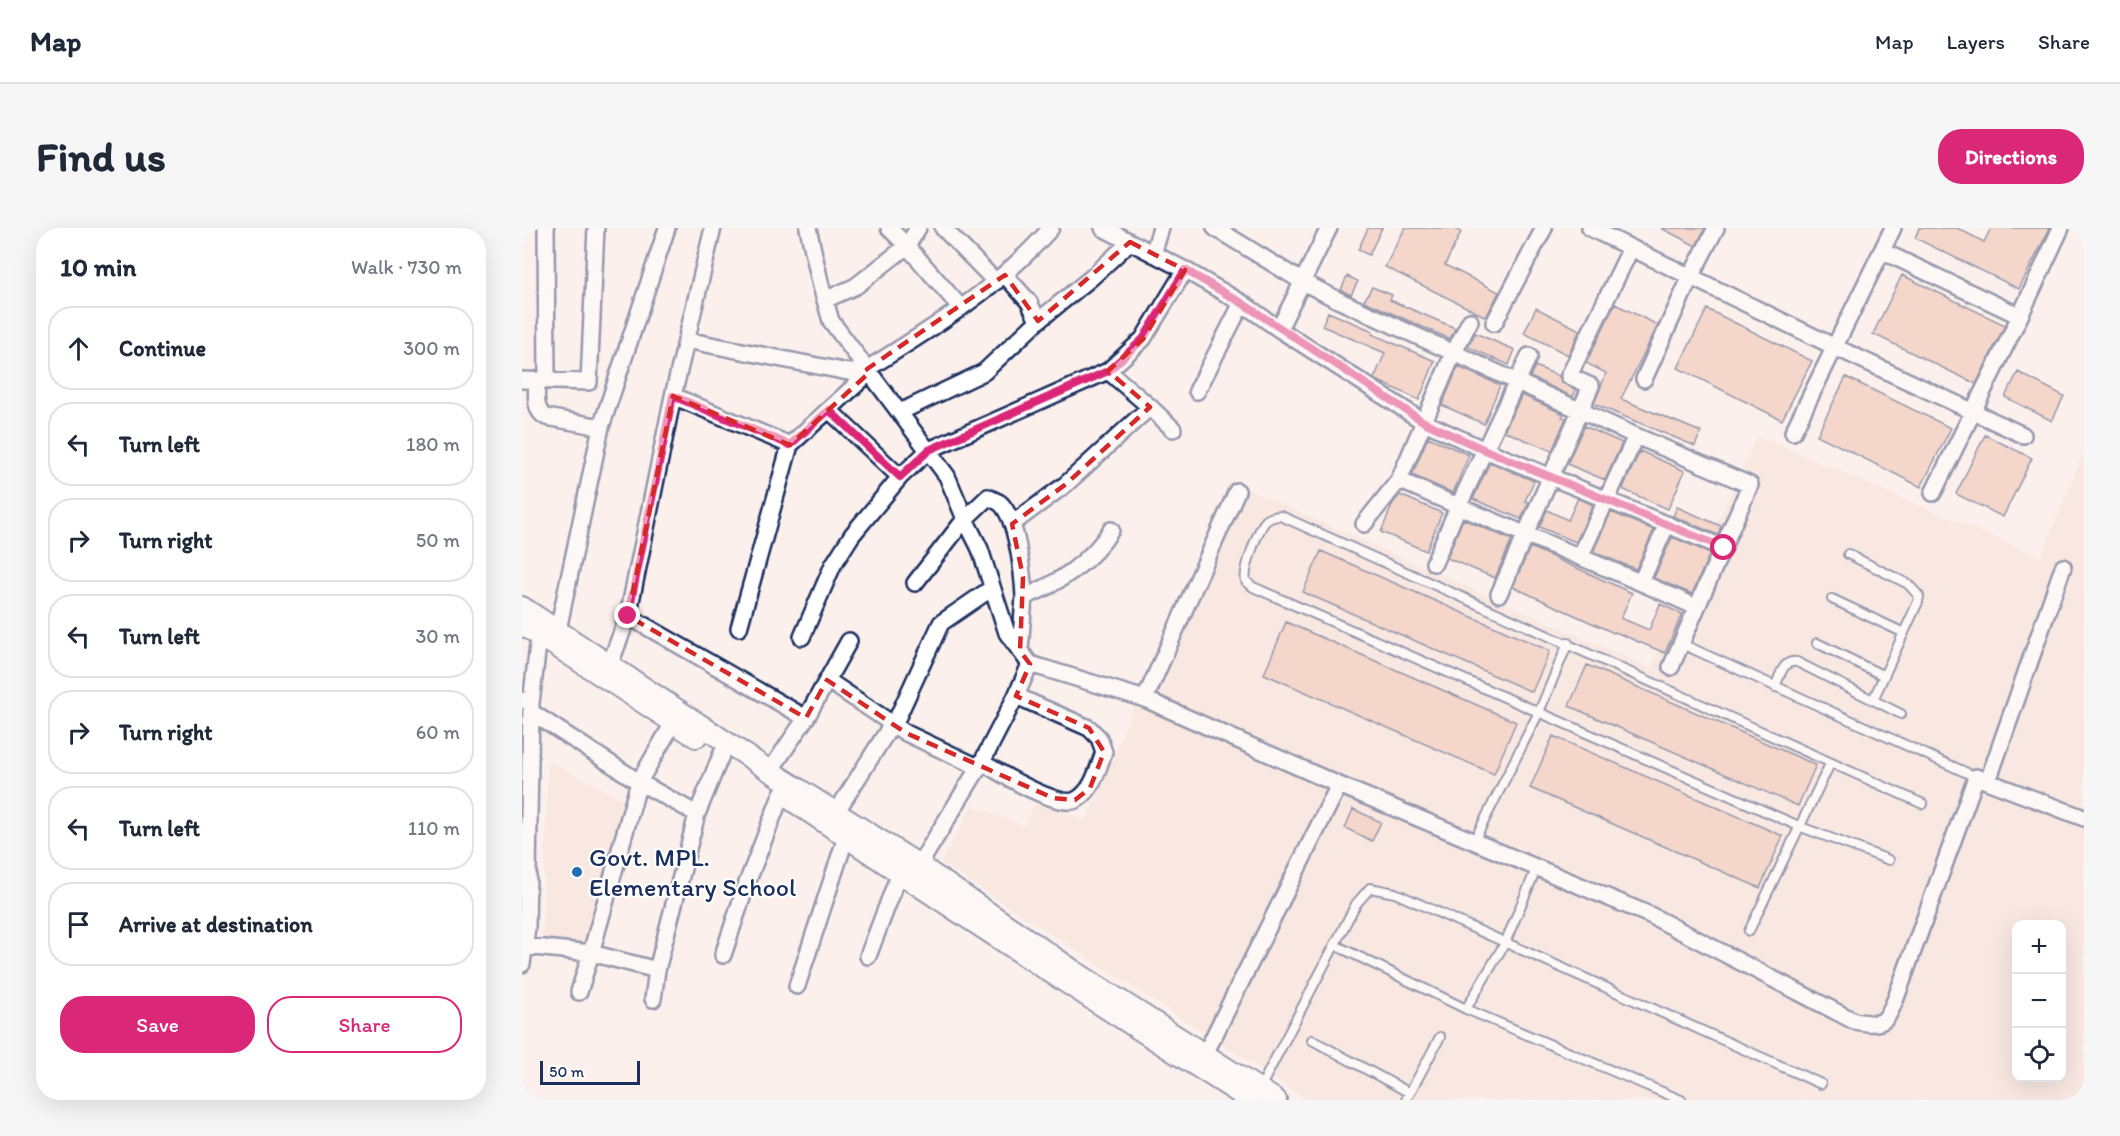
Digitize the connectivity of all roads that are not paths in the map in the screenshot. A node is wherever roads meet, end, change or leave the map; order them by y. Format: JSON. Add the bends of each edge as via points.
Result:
{"nodes":[{"id":1,"x":546,"y":228,"type":"edge"},
{"id":2,"x":596,"y":228,"type":"edge"},
{"id":3,"x":667,"y":228,"type":"edge"},
{"id":4,"x":713,"y":228,"type":"edge"},
{"id":5,"x":889,"y":228,"type":"edge"},
{"id":6,"x":918,"y":228,"type":"edge"},
{"id":7,"x":943,"y":228,"type":"edge"},
{"id":8,"x":1051,"y":228,"type":"edge"},
{"id":9,"x":1103,"y":228,"type":"edge"},
{"id":10,"x":1161,"y":228,"type":"edge"},
{"id":11,"x":1215,"y":228,"type":"edge"},
{"id":12,"x":1544,"y":228,"type":"edge"},
{"id":13,"x":1590,"y":228,"type":"edge"},
{"id":14,"x":1716,"y":228,"type":"edge"},
{"id":15,"x":1893,"y":228,"type":"edge"},
{"id":16,"x":2061,"y":228,"type":"edge"},
{"id":17,"x":1326,"y":229,"type":"edge"},
{"id":18,"x":813,"y":231,"type":"edge"},
{"id":19,"x":1130,"y":242,"type":"junction"},
{"id":20,"x":907,"y":246,"type":"junction"},
{"id":21,"x":1631,"y":248,"type":"junction"},
{"id":22,"x":1882,"y":251,"type":"junction"},
{"id":23,"x":1153,"y":254,"type":"junction"},
{"id":24,"x":1185,"y":270,"type":"junction"},
{"id":25,"x":1691,"y":276,"type":"junction"},
{"id":26,"x":1001,"y":278,"type":"junction"},
{"id":27,"x":1303,"y":282,"type":"junction"},
{"id":28,"x":825,"y":300,"type":"junction"},
{"id":29,"x":1242,"y":303,"type":"junction"},
{"id":30,"x":961,"y":308,"type":"junction"},
{"id":31,"x":2020,"y":316,"type":"junction"},
{"id":32,"x":1038,"y":321,"type":"junction"},
{"id":33,"x":1470,"y":321,"type":"dead end"},
{"id":34,"x":1494,"y":323,"type":"dead end"},
{"id":35,"x":1279,"y":329,"type":"junction"},
{"id":36,"x":686,"y":340,"type":"junction"},
{"id":37,"x":1835,"y":347,"type":"junction"},
{"id":38,"x":1453,"y":354,"type":"junction"},
{"id":39,"x":1529,"y":356,"type":"dead end"},
{"id":40,"x":869,"y":371,"type":"junction"},
{"id":41,"x":1108,"y":371,"type":"junction"},
{"id":42,"x":1644,"y":379,"type":"dead end"},
{"id":43,"x":536,"y":380,"type":"edge"},
{"id":44,"x":589,"y":382,"type":"junction"},
{"id":45,"x":1516,"y":382,"type":"junction"},
{"id":46,"x":616,"y":386,"type":"junction"},
{"id":47,"x":1197,"y":391,"type":"dead end"},
{"id":48,"x":673,"y":396,"type":"junction"},
{"id":49,"x":1150,"y":407,"type":"junction"},
{"id":50,"x":829,"y":410,"type":"junction"},
{"id":51,"x":1580,"y":410,"type":"junction"},
{"id":52,"x":900,"y":412,"type":"junction"},
{"id":53,"x":1972,"y":412,"type":"junction"},
{"id":54,"x":1424,"y":422,"type":"junction"},
{"id":55,"x":601,"y":427,"type":"junction"},
{"id":56,"x":1173,"y":429,"type":"dead end"},
{"id":57,"x":1793,"y":432,"type":"dead end"},
{"id":58,"x":2023,"y":435,"type":"dead end"},
{"id":59,"x":1636,"y":436,"type":"junction"},
{"id":60,"x":790,"y":445,"type":"junction"},
{"id":61,"x":929,"y":450,"type":"junction"},
{"id":62,"x":1485,"y":450,"type":"junction"},
{"id":63,"x":1550,"y":476,"type":"junction"},
{"id":64,"x":900,"y":477,"type":"junction"},
{"id":65,"x":1400,"y":480,"type":"junction"},
{"id":66,"x":1236,"y":491,"type":"dead end"},
{"id":67,"x":1933,"y":493,"type":"dead end"},
{"id":68,"x":1606,"y":499,"type":"junction"},
{"id":69,"x":1458,"y":507,"type":"junction"},
{"id":70,"x":965,"y":519,"type":"junction"},
{"id":71,"x":1012,"y":524,"type":"junction"},
{"id":72,"x":1364,"y":524,"type":"dead end"},
{"id":73,"x":1667,"y":525,"type":"junction"},
{"id":74,"x":1111,"y":530,"type":"dead end"},
{"id":75,"x":1524,"y":534,"type":"junction"},
{"id":76,"x":1724,"y":548,"type":"junction"},
{"id":77,"x":1848,"y":554,"type":"dead end"},
{"id":78,"x":1580,"y":557,"type":"junction"},
{"id":79,"x":1434,"y":563,"type":"dead end"},
{"id":80,"x":2063,"y":567,"type":"dead end"},
{"id":81,"x":1641,"y":582,"type":"junction"},
{"id":82,"x":915,"y":583,"type":"dead end"},
{"id":83,"x":992,"y":588,"type":"junction"},
{"id":84,"x":1499,"y":594,"type":"dead end"},
{"id":85,"x":1024,"y":597,"type":"junction"},
{"id":86,"x":1832,"y":598,"type":"dead end"},
{"id":87,"x":522,"y":607,"type":"edge"},
{"id":88,"x":1696,"y":607,"type":"junction"},
{"id":89,"x":628,"y":616,"type":"junction"},
{"id":90,"x":522,"y":624,"type":"edge"},
{"id":91,"x":739,"y":628,"type":"dead end"},
{"id":92,"x":549,"y":633,"type":"junction"},
{"id":93,"x":1904,"y":633,"type":"junction"},
{"id":94,"x":802,"y":637,"type":"dead end"},
{"id":95,"x":849,"y":641,"type":"dead end"},
{"id":96,"x":1568,"y":643,"type":"junction"},
{"id":97,"x":1818,"y":643,"type":"dead end"},
{"id":98,"x":1682,"y":644,"type":"junction"},
{"id":99,"x":1020,"y":651,"type":"junction"},
{"id":100,"x":610,"y":664,"type":"junction"},
{"id":101,"x":1030,"y":664,"type":"junction"},
{"id":102,"x":1671,"y":667,"type":"dead end"},
{"id":103,"x":1884,"y":676,"type":"junction"},
{"id":104,"x":827,"y":680,"type":"junction"},
{"id":105,"x":1775,"y":687,"type":"junction"},
{"id":106,"x":1016,"y":696,"type":"junction"},
{"id":107,"x":1145,"y":699,"type":"junction"},
{"id":108,"x":1873,"y":700,"type":"junction"},
{"id":109,"x":528,"y":705,"type":"edge"},
{"id":110,"x":1539,"y":712,"type":"junction"},
{"id":111,"x":1901,"y":714,"type":"dead end"},
{"id":112,"x":806,"y":718,"type":"junction"},
{"id":113,"x":674,"y":723,"type":"junction"},
{"id":114,"x":892,"y":724,"type":"junction"},
{"id":115,"x":722,"y":753,"type":"junction"},
{"id":116,"x":1830,"y":764,"type":"junction"},
{"id":117,"x":980,"y":765,"type":"junction"},
{"id":118,"x":770,"y":771,"type":"junction"},
{"id":119,"x":526,"y":777,"type":"edge"},
{"id":120,"x":1982,"y":779,"type":"junction"},
{"id":121,"x":639,"y":782,"type":"junction"},
{"id":122,"x":1339,"y":785,"type":"junction"},
{"id":123,"x":782,"y":793,"type":"junction"},
{"id":124,"x":1923,"y":804,"type":"dead end"},
{"id":125,"x":697,"y":814,"type":"junction"},
{"id":126,"x":2084,"y":818,"type":"edge"},
{"id":127,"x":832,"y":819,"type":"junction"},
{"id":128,"x":1801,"y":827,"type":"junction"},
{"id":129,"x":846,"y":837,"type":"junction"},
{"id":130,"x":1474,"y":841,"type":"junction"},
{"id":131,"x":1889,"y":860,"type":"dead end"},
{"id":132,"x":1537,"y":867,"type":"junction"},
{"id":133,"x":909,"y":869,"type":"junction"},
{"id":134,"x":1749,"y":931,"type":"dead end"},
{"id":135,"x":1505,"y":943,"type":"junction"},
{"id":136,"x":1335,"y":945,"type":"junction"},
{"id":137,"x":523,"y":953,"type":"edge"},
{"id":138,"x":591,"y":953,"type":"junction"},
{"id":139,"x":723,"y":955,"type":"dead end"},
{"id":140,"x":868,"y":956,"type":"dead end"},
{"id":141,"x":657,"y":970,"type":"junction"},
{"id":142,"x":797,"y":986,"type":"dead end"},
{"id":143,"x":579,"y":992,"type":"dead end"},
{"id":144,"x":652,"y":999,"type":"dead end"},
{"id":145,"x":1466,"y":1009,"type":"junction"},
{"id":146,"x":1440,"y":1037,"type":"dead end"},
{"id":147,"x":1312,"y":1040,"type":"dead end"},
{"id":148,"x":1205,"y":1054,"type":"junction"},
{"id":149,"x":1821,"y":1084,"type":"dead end"},
{"id":150,"x":1254,"y":1096,"type":"edge"},
{"id":151,"x":1408,"y":1096,"type":"edge"},
{"id":152,"x":1276,"y":1100,"type":"edge"},
{"id":153,"x":1681,"y":1100,"type":"edge"}],
"edges":[{"from":1,"to":43,"type":"street"},
{"from":2,"to":44,"type":"street"},
{"from":3,"to":46,"type":"street"},
{"from":4,"to":36,"type":"street"},
{"from":5,"to":20,"type":"street"},
{"from":6,"to":20,"type":"street"},
{"from":7,"to":26,"type":"street"},
{"from":8,"to":26,"type":"street"},
{"from":9,"to":19,"type":"street"},
{"from":10,"to":23,"type":"street"},
{"from":11,"to":27,"type":"street"},
{"from":12,"to":34,"type":"street"},
{"from":13,"to":21,"type":"street"},
{"from":14,"to":25,"type":"street"},
{"from":15,"to":22,"type":"street"},
{"from":16,"to":31,"type":"street"},
{"from":17,"to":27,"type":"street"},
{"from":18,"to":28,"type":"street"},
{"from":19,"to":23,"type":"street"},
{"from":19,"to":32,"type":"street"},
{"from":20,"to":28,"type":"street","via":[[856,286]]},
{"from":20,"to":30,"type":"street"},
{"from":21,"to":25,"type":"street"},
{"from":21,"to":51,"type":"street","via":[[1569,376],[1591,386]]},
{"from":22,"to":31,"type":"street"},
{"from":22,"to":37,"type":"street"},
{"from":23,"to":24,"type":"street"},
{"from":24,"to":29,"type":"street"},
{"from":24,"to":41,"type":"street","via":[[1143,339]]},
{"from":25,"to":37,"type":"street"},
{"from":25,"to":42,"type":"street"},
{"from":26,"to":30,"type":"street"},
{"from":26,"to":32,"type":"street","via":[[1029,302]]},
{"from":27,"to":35,"type":"street"},
{"from":27,"to":38,"type":"street"},
{"from":28,"to":40,"type":"street","via":[[831,321]]},
{"from":29,"to":35,"type":"street"},
{"from":29,"to":47,"type":"street"},
{"from":30,"to":40,"type":"street"},
{"from":31,"to":53,"type":"street"},
{"from":32,"to":52,"type":"street","via":[[984,372]]},
{"from":33,"to":38,"type":"street"},
{"from":35,"to":54,"type":"street"},
{"from":36,"to":40,"type":"street","via":[[848,372]]},
{"from":36,"to":48,"type":"street"},
{"from":37,"to":53,"type":"street"},
{"from":37,"to":57,"type":"street"},
{"from":38,"to":45,"type":"street"},
{"from":38,"to":54,"type":"street"},
{"from":39,"to":45,"type":"street"},
{"from":40,"to":50,"type":"street"},
{"from":40,"to":52,"type":"street"},
{"from":41,"to":49,"type":"street"},
{"from":41,"to":61,"type":"street"},
{"from":43,"to":44,"type":"street"},
{"from":43,"to":55,"type":"street","via":[[541,414]]},
{"from":44,"to":46,"type":"street"},
{"from":45,"to":51,"type":"street"},
{"from":45,"to":62,"type":"street"},
{"from":46,"to":55,"type":"street"},
{"from":48,"to":60,"type":"street"},
{"from":48,"to":89,"type":"street"},
{"from":49,"to":56,"type":"street"},
{"from":49,"to":71,"type":"street","via":[[1066,484]]},
{"from":50,"to":60,"type":"street"},
{"from":50,"to":64,"type":"street"},
{"from":51,"to":59,"type":"street"},
{"from":51,"to":63,"type":"street"},
{"from":52,"to":61,"type":"street"},
{"from":53,"to":58,"type":"street"},
{"from":53,"to":67,"type":"street"},
{"from":54,"to":62,"type":"street"},
{"from":54,"to":65,"type":"street"},
{"from":55,"to":92,"type":"street"},
{"from":59,"to":68,"type":"street"},
{"from":59,"to":76,"type":"street","via":[[1750,485]]},
{"from":60,"to":91,"type":"street"},
{"from":61,"to":64,"type":"street"},
{"from":61,"to":70,"type":"street","via":[[948,476]]},
{"from":62,"to":63,"type":"street"},
{"from":62,"to":69,"type":"street"},
{"from":63,"to":68,"type":"street"},
{"from":63,"to":75,"type":"street"},
{"from":64,"to":94,"type":"street","via":[[852,535],[833,565]]},
{"from":65,"to":69,"type":"street"},
{"from":65,"to":72,"type":"street"},
{"from":66,"to":107,"type":"street"},
{"from":68,"to":73,"type":"street"},
{"from":68,"to":78,"type":"street"},
{"from":69,"to":75,"type":"street"},
{"from":69,"to":79,"type":"street"},
{"from":70,"to":71,"type":"street","via":[[988,497],[1001,504]]},
{"from":70,"to":82,"type":"street"},
{"from":70,"to":83,"type":"street","via":[[980,549]]},
{"from":71,"to":85,"type":"street"},
{"from":73,"to":76,"type":"street"},
{"from":73,"to":81,"type":"street"},
{"from":74,"to":85,"type":"street","via":[[1102,545],[1071,572]]},
{"from":75,"to":78,"type":"street"},
{"from":75,"to":84,"type":"street"},
{"from":76,"to":88,"type":"street"},
{"from":77,"to":93,"type":"lane","via":[[1908,584],[1918,596]]},
{"from":78,"to":81,"type":"street"},
{"from":80,"to":120,"type":"street"},
{"from":81,"to":88,"type":"street"},
{"from":83,"to":99,"type":"street","via":[[1006,633]]},
{"from":83,"to":114,"type":"street","via":[[941,623]]},
{"from":85,"to":99,"type":"street"},
{"from":86,"to":93,"type":"lane"},
{"from":87,"to":92,"type":"street"},
{"from":88,"to":98,"type":"street"},
{"from":89,"to":100,"type":"street"},
{"from":89,"to":112,"type":"street"},
{"from":90,"to":92,"type":"street"},
{"from":92,"to":100,"type":"street"},
{"from":92,"to":109,"type":"street"},
{"from":92,"to":113,"type":"street"},
{"from":93,"to":103,"type":"lane"},
{"from":95,"to":104,"type":"street"},
{"from":96,"to":110,"type":"lane"},
{"from":96,"to":110,"type":"lane","via":[[1281,516],[1264,521],[1245,568],[1246,581],[1253,587]]},
{"from":96,"to":116,"type":"lane"},
{"from":97,"to":103,"type":"lane"},
{"from":98,"to":102,"type":"street"},
{"from":98,"to":105,"type":"lane"},
{"from":99,"to":101,"type":"street"},
{"from":100,"to":118,"type":"street"},
{"from":101,"to":106,"type":"street"},
{"from":101,"to":107,"type":"street"},
{"from":103,"to":108,"type":"lane"},
{"from":104,"to":112,"type":"street"},
{"from":104,"to":114,"type":"street"},
{"from":105,"to":108,"type":"lane","via":[[1791,660]]},
{"from":105,"to":120,"type":"lane"},
{"from":106,"to":117,"type":"street"},
{"from":106,"to":117,"type":"street","via":[[1089,728],[1099,738],[1104,752],[1089,788],[1076,800],[1064,802]]},
{"from":107,"to":122,"type":"street"},
{"from":108,"to":111,"type":"lane"},
{"from":109,"to":119,"type":"street"},
{"from":109,"to":121,"type":"street"},
{"from":110,"to":128,"type":"lane"},
{"from":110,"to":130,"type":"lane"},
{"from":112,"to":118,"type":"street"},
{"from":113,"to":115,"type":"street"},
{"from":113,"to":121,"type":"street"},
{"from":114,"to":117,"type":"street"},
{"from":114,"to":127,"type":"street"},
{"from":115,"to":123,"type":"street"},
{"from":115,"to":125,"type":"street"},
{"from":116,"to":124,"type":"lane"},
{"from":116,"to":128,"type":"lane"},
{"from":117,"to":133,"type":"street"},
{"from":118,"to":127,"type":"street"},
{"from":119,"to":137,"type":"street","via":[[527,928]]},
{"from":120,"to":126,"type":"street"},
{"from":120,"to":132,"type":"street","via":[[1888,1017],[1875,1024],[1854,1021],[1650,915]]},
{"from":121,"to":125,"type":"street"},
{"from":121,"to":138,"type":"street"},
{"from":122,"to":130,"type":"street"},
{"from":122,"to":148,"type":"street"},
{"from":123,"to":127,"type":"street"},
{"from":123,"to":139,"type":"street"},
{"from":125,"to":141,"type":"street"},
{"from":127,"to":129,"type":"street"},
{"from":127,"to":133,"type":"street"},
{"from":128,"to":131,"type":"lane"},
{"from":128,"to":134,"type":"lane"},
{"from":129,"to":133,"type":"street"},
{"from":129,"to":142,"type":"street"},
{"from":130,"to":132,"type":"street"},
{"from":132,"to":135,"type":"lane"},
{"from":133,"to":140,"type":"street"},
{"from":133,"to":148,"type":"street"},
{"from":133,"to":150,"type":"street","via":[[1110,1012]]},
{"from":135,"to":136,"type":"lane","via":[[1395,893],[1370,888],[1356,904]]},
{"from":135,"to":145,"type":"lane"},
{"from":135,"to":149,"type":"lane"},
{"from":136,"to":145,"type":"lane"},
{"from":136,"to":150,"type":"lane"},
{"from":137,"to":138,"type":"street"},
{"from":138,"to":141,"type":"street"},
{"from":138,"to":143,"type":"street"},
{"from":141,"to":144,"type":"street"},
{"from":145,"to":153,"type":"lane"},
{"from":146,"to":151,"type":"lane"},
{"from":147,"to":151,"type":"lane"},
{"from":148,"to":150,"type":"street"},
{"from":150,"to":152,"type":"street"}]}
